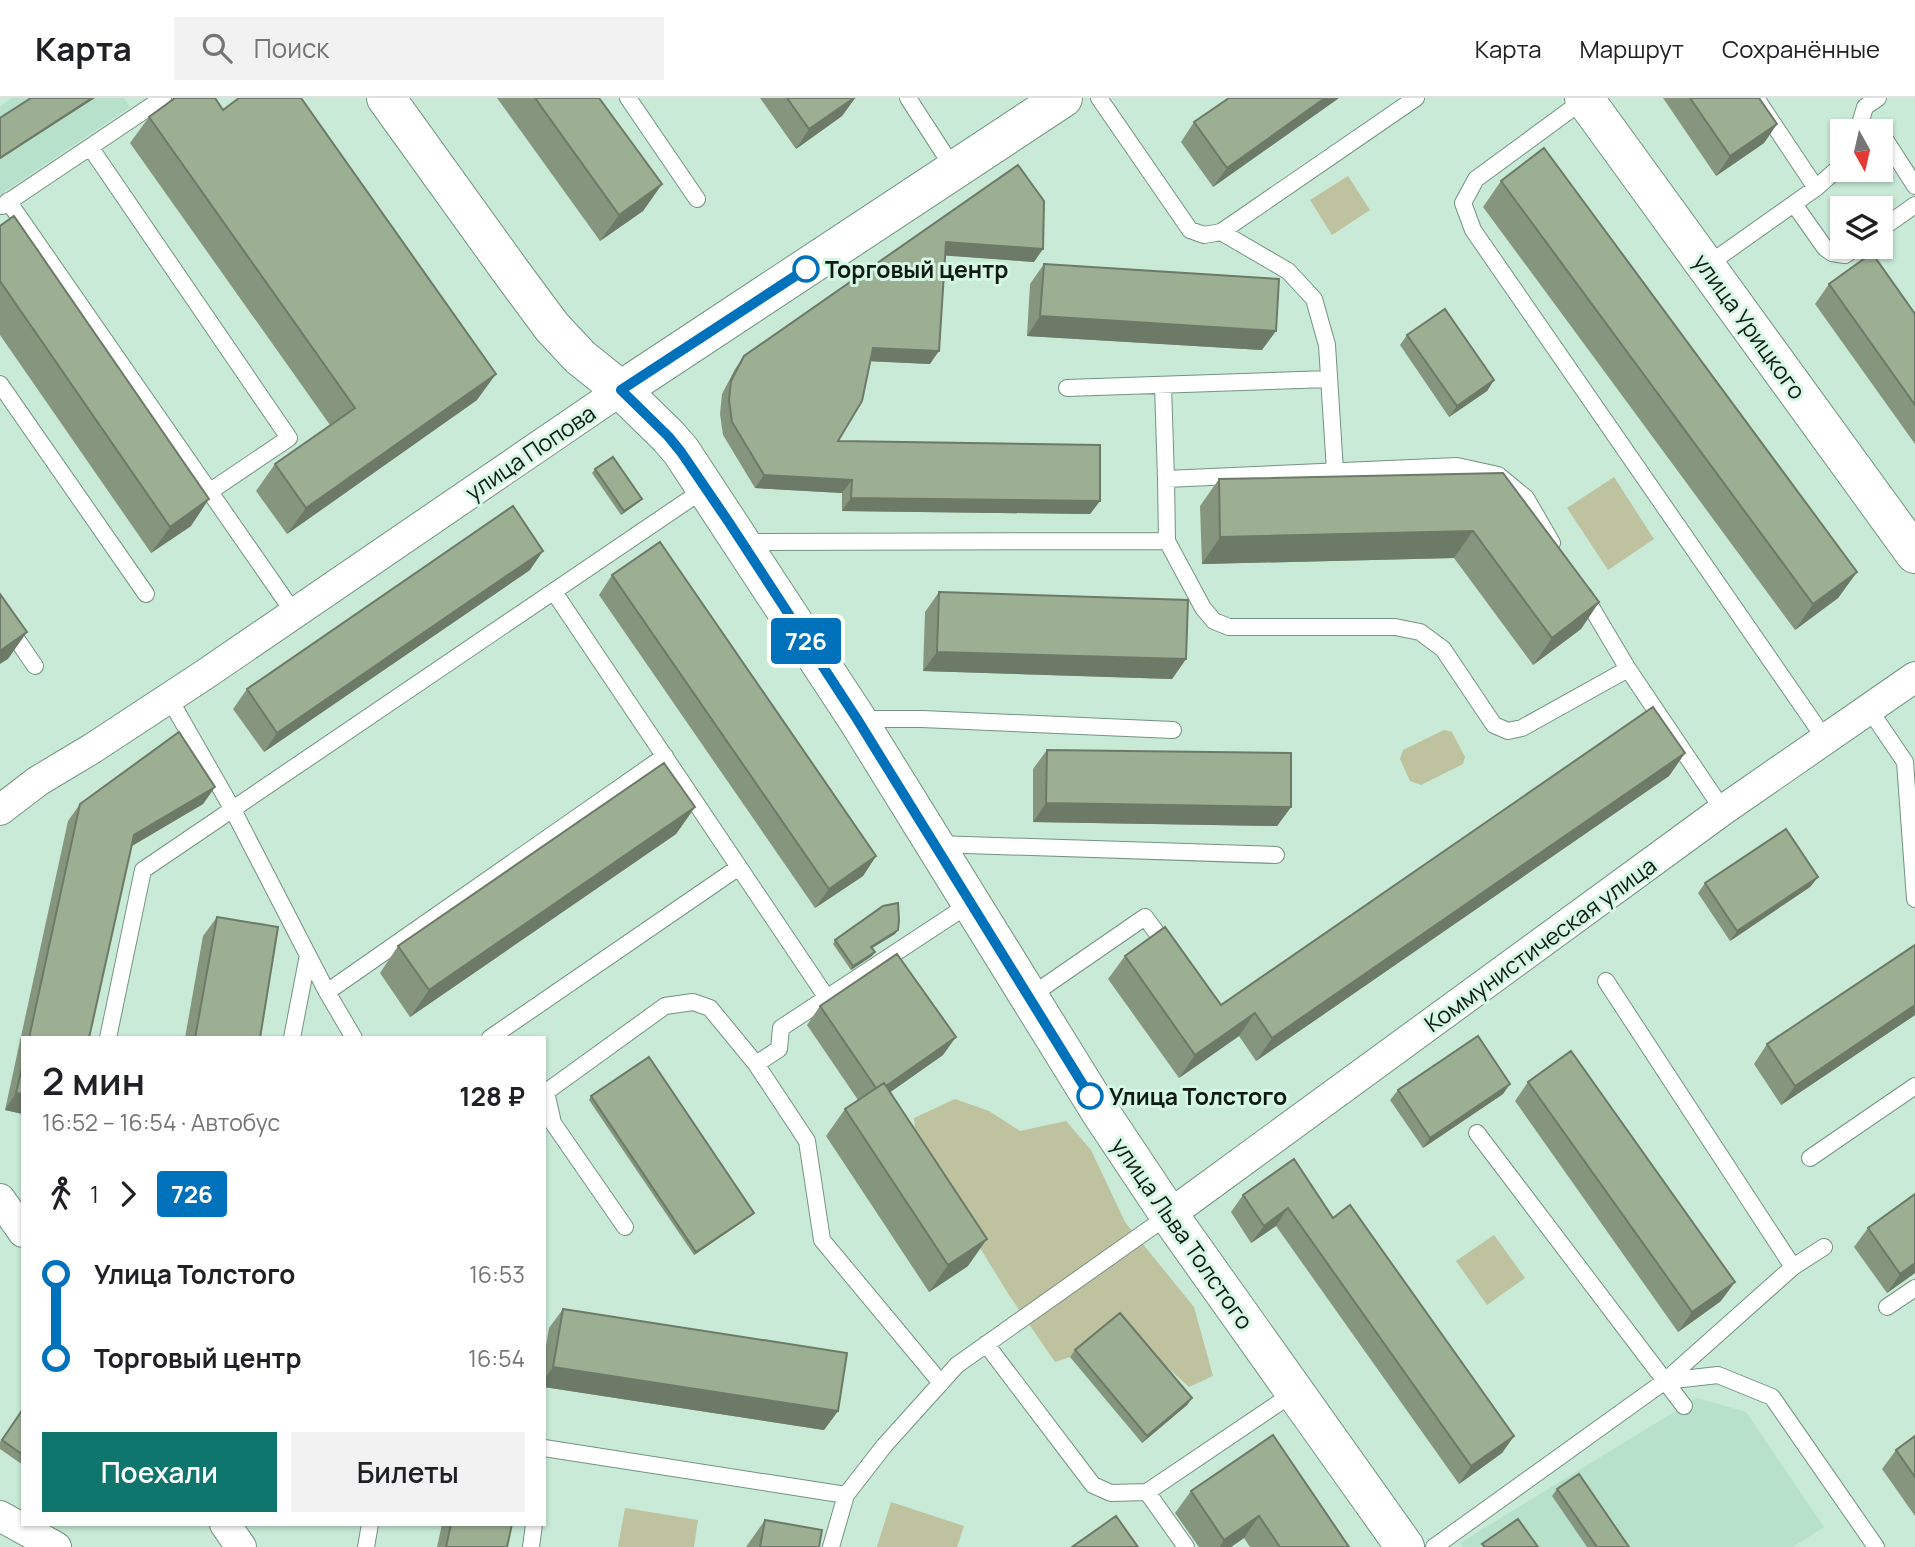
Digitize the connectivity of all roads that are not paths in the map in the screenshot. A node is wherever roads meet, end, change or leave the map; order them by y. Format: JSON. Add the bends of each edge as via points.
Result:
{"nodes":[{"id":1,"x":163,"y":98,"type":"edge"},
{"id":2,"x":386,"y":98,"type":"edge"},
{"id":3,"x":628,"y":98,"type":"edge"},
{"id":4,"x":908,"y":98,"type":"edge"},
{"id":5,"x":1063,"y":98,"type":"edge"},
{"id":6,"x":1099,"y":98,"type":"edge"},
{"id":7,"x":1416,"y":98,"type":"edge"},
{"id":8,"x":1585,"y":98,"type":"edge"},
{"id":9,"x":1756,"y":98,"type":"edge"},
{"id":10,"x":1867,"y":101,"type":"edge"},
{"id":11,"x":1862,"y":119,"type":"edge"},
{"id":12,"x":1875,"y":119,"type":"edge"},
{"id":13,"x":90,"y":147,"type":"junction"},
{"id":14,"x":1894,"y":153,"type":"edge"},
{"id":15,"x":954,"y":170,"type":"junction"},
{"id":16,"x":1830,"y":176,"type":"edge"},
{"id":17,"x":1915,"y":186,"type":"edge"},
{"id":18,"x":1816,"y":188,"type":"junction"},
{"id":19,"x":697,"y":200,"type":"dead end"},
{"id":20,"x":4,"y":204,"type":"edge"},
{"id":21,"x":1794,"y":204,"type":"junction"},
{"id":22,"x":1915,"y":205,"type":"edge"},
{"id":23,"x":1893,"y":221,"type":"edge"},
{"id":24,"x":1221,"y":232,"type":"junction"},
{"id":25,"x":1830,"y":252,"type":"edge"},
{"id":26,"x":1706,"y":266,"type":"junction"},
{"id":27,"x":1329,"y":379,"type":"junction"},
{"id":28,"x":0,"y":384,"type":"edge"},
{"id":29,"x":1163,"y":385,"type":"junction"},
{"id":30,"x":1067,"y":388,"type":"dead end"},
{"id":31,"x":621,"y":390,"type":"junction"},
{"id":32,"x":1335,"y":471,"type":"junction"},
{"id":33,"x":1166,"y":479,"type":"junction"},
{"id":34,"x":706,"y":488,"type":"junction"},
{"id":35,"x":209,"y":492,"type":"junction"},
{"id":36,"x":1167,"y":541,"type":"junction"},
{"id":37,"x":742,"y":542,"type":"junction"},
{"id":38,"x":1915,"y":554,"type":"edge"},
{"id":39,"x":1562,"y":558,"type":"edge"},
{"id":40,"x":1576,"y":582,"type":"edge"},
{"id":41,"x":554,"y":592,"type":"junction"},
{"id":42,"x":146,"y":594,"type":"dead end"},
{"id":43,"x":294,"y":613,"type":"junction"},
{"id":44,"x":0,"y":615,"type":"edge"},
{"id":45,"x":35,"y":666,"type":"dead end"},
{"id":46,"x":1628,"y":669,"type":"junction"},
{"id":47,"x":1915,"y":677,"type":"edge"},
{"id":48,"x":169,"y":698,"type":"junction"},
{"id":49,"x":1869,"y":709,"type":"junction"},
{"id":50,"x":857,"y":719,"type":"junction"},
{"id":51,"x":1173,"y":730,"type":"dead end"},
{"id":52,"x":1825,"y":739,"type":"junction"},
{"id":53,"x":665,"y":756,"type":"junction"},
{"id":54,"x":1910,"y":759,"type":"edge"},
{"id":55,"x":1,"y":807,"type":"edge"},
{"id":56,"x":233,"y":810,"type":"junction"},
{"id":57,"x":1723,"y":810,"type":"junction"},
{"id":58,"x":934,"y":844,"type":"junction"},
{"id":59,"x":1276,"y":855,"type":"dead end"},
{"id":60,"x":739,"y":867,"type":"junction"},
{"id":61,"x":1915,"y":899,"type":"edge"},
{"id":62,"x":971,"y":903,"type":"junction"},
{"id":63,"x":308,"y":955,"type":"junction"},
{"id":64,"x":1177,"y":961,"type":"edge"},
{"id":65,"x":1606,"y":981,"type":"dead end"},
{"id":66,"x":327,"y":992,"type":"junction"},
{"id":67,"x":1029,"y":997,"type":"junction"},
{"id":68,"x":827,"y":998,"type":"junction"},
{"id":69,"x":108,"y":1036,"type":"edge"},
{"id":70,"x":292,"y":1036,"type":"edge"},
{"id":71,"x":353,"y":1036,"type":"edge"},
{"id":72,"x":493,"y":1036,"type":"edge"},
{"id":73,"x":756,"y":1064,"type":"junction"},
{"id":74,"x":1915,"y":1086,"type":"edge"},
{"id":75,"x":1478,"y":1133,"type":"dead end"},
{"id":76,"x":1810,"y":1158,"type":"dead end"},
{"id":77,"x":0,"y":1199,"type":"edge"},
{"id":78,"x":1168,"y":1215,"type":"junction"},
{"id":79,"x":625,"y":1227,"type":"dead end"},
{"id":80,"x":21,"y":1229,"type":"edge"},
{"id":81,"x":1824,"y":1247,"type":"dead end"},
{"id":82,"x":1793,"y":1267,"type":"junction"},
{"id":83,"x":1915,"y":1288,"type":"edge"},
{"id":84,"x":1887,"y":1307,"type":"dead end"},
{"id":85,"x":986,"y":1344,"type":"junction"},
{"id":86,"x":1665,"y":1381,"type":"junction"},
{"id":87,"x":941,"y":1382,"type":"junction"},
{"id":88,"x":1294,"y":1392,"type":"junction"},
{"id":89,"x":1684,"y":1406,"type":"dead end"},
{"id":90,"x":546,"y":1448,"type":"edge"},
{"id":91,"x":1147,"y":1492,"type":"junction"},
{"id":92,"x":846,"y":1495,"type":"junction"},
{"id":93,"x":0,"y":1516,"type":"edge"},
{"id":94,"x":226,"y":1526,"type":"edge"},
{"id":95,"x":370,"y":1526,"type":"edge"},
{"id":96,"x":534,"y":1526,"type":"edge"},
{"id":97,"x":56,"y":1547,"type":"edge"},
{"id":98,"x":241,"y":1547,"type":"edge"},
{"id":99,"x":366,"y":1547,"type":"edge"},
{"id":100,"x":531,"y":1547,"type":"edge"},
{"id":101,"x":831,"y":1547,"type":"edge"},
{"id":102,"x":1186,"y":1547,"type":"edge"},
{"id":103,"x":1405,"y":1547,"type":"edge"},
{"id":104,"x":1434,"y":1547,"type":"edge"},
{"id":105,"x":1876,"y":1547,"type":"edge"}],
"edges":[{"from":1,"to":13,"type":"lane"},
{"from":2,"to":31,"type":"street","name":"улица Льва Толстого","via":[[552,327]]},
{"from":3,"to":19,"type":"lane"},
{"from":4,"to":15,"type":"lane"},
{"from":5,"to":15,"type":"street","name":"улица Попова"},
{"from":6,"to":24,"type":"lane","via":[[1190,230],[1204,236]]},
{"from":7,"to":24,"type":"lane"},
{"from":8,"to":26,"type":"street","name":"улица Урицкого"},
{"from":8,"to":52,"type":"lane","via":[[1476,179],[1463,203],[1473,230]]},
{"from":9,"to":18,"type":"lane"},
{"from":10,"to":11,"type":"lane"},
{"from":10,"to":12,"type":"lane"},
{"from":13,"to":20,"type":"lane"},
{"from":13,"to":35,"type":"lane","via":[[289,438]]},
{"from":14,"to":17,"type":"lane"},
{"from":15,"to":31,"type":"street","name":"улица Попова"},
{"from":16,"to":18,"type":"lane"},
{"from":18,"to":21,"type":"lane"},
{"from":20,"to":35,"type":"lane"},
{"from":21,"to":25,"type":"lane"},
{"from":21,"to":26,"type":"lane"},
{"from":22,"to":23,"type":"lane"},
{"from":24,"to":27,"type":"lane","via":[[1288,271],[1314,299]]},
{"from":26,"to":38,"type":"street","name":"улица Урицкого"},
{"from":27,"to":29,"type":"lane"},
{"from":27,"to":32,"type":"lane"},
{"from":28,"to":42,"type":"lane"},
{"from":29,"to":30,"type":"lane"},
{"from":29,"to":33,"type":"lane"},
{"from":31,"to":34,"type":"street","name":"улица Льва Толстого","via":[[668,436]]},
{"from":31,"to":43,"type":"street","name":"улица Попова"},
{"from":32,"to":33,"type":"lane"},
{"from":32,"to":39,"type":"lane","via":[[1457,466],[1497,475],[1526,498]]},
{"from":33,"to":36,"type":"lane"},
{"from":34,"to":37,"type":"street","name":"улица Льва Толстого"},
{"from":34,"to":41,"type":"lane"},
{"from":35,"to":43,"type":"lane"},
{"from":36,"to":37,"type":"lane"},
{"from":36,"to":46,"type":"lane","via":[[1214,621],[1229,626],[1395,627],[1420,632],[1443,649],[1494,724],[1508,731],[1522,728]]},
{"from":37,"to":50,"type":"street","name":"улица Льва Толстого"},
{"from":40,"to":46,"type":"lane"},
{"from":41,"to":53,"type":"lane"},
{"from":41,"to":56,"type":"lane"},
{"from":43,"to":48,"type":"street","name":"улица Попова"},
{"from":44,"to":45,"type":"lane"},
{"from":46,"to":57,"type":"lane"},
{"from":47,"to":49,"type":"street","name":"Коммунистическая улица"},
{"from":48,"to":55,"type":"street","name":"улица Попова"},
{"from":48,"to":56,"type":"lane"},
{"from":49,"to":52,"type":"street","name":"Коммунистическая улица"},
{"from":49,"to":54,"type":"lane"},
{"from":50,"to":51,"type":"lane"},
{"from":50,"to":58,"type":"street","name":"улица Льва Толстого"},
{"from":52,"to":57,"type":"street","name":"Коммунистическая улица"},
{"from":53,"to":60,"type":"lane"},
{"from":53,"to":66,"type":"lane"},
{"from":54,"to":61,"type":"lane"},
{"from":56,"to":63,"type":"lane"},
{"from":56,"to":69,"type":"lane","via":[[143,870]]},
{"from":57,"to":78,"type":"street","name":"Коммунистическая улица"},
{"from":58,"to":59,"type":"lane"},
{"from":58,"to":62,"type":"street","name":"улица Льва Толстого"},
{"from":60,"to":68,"type":"lane"},
{"from":60,"to":72,"type":"lane"},
{"from":62,"to":67,"type":"street","name":"улица Льва Толстого"},
{"from":62,"to":68,"type":"lane"},
{"from":63,"to":66,"type":"lane"},
{"from":63,"to":70,"type":"lane"},
{"from":64,"to":67,"type":"lane","via":[[1145,917]]},
{"from":65,"to":82,"type":"lane"},
{"from":66,"to":71,"type":"lane"},
{"from":67,"to":78,"type":"street","name":"улица Льва Толстого"},
{"from":68,"to":73,"type":"lane","via":[[781,1028],[779,1049]]},
{"from":73,"to":79,"type":"lane","via":[[710,1008],[683,1003],[665,1006],[547,1092],[552,1123]]},
{"from":73,"to":87,"type":"lane","via":[[807,1141],[822,1240]]},
{"from":74,"to":76,"type":"lane"},
{"from":75,"to":86,"type":"lane"},
{"from":77,"to":80,"type":"street"},
{"from":78,"to":85,"type":"lane"},
{"from":78,"to":88,"type":"street","name":"улица Льва Толстого"},
{"from":81,"to":82,"type":"lane"},
{"from":82,"to":86,"type":"lane"},
{"from":83,"to":84,"type":"lane"},
{"from":85,"to":87,"type":"lane"},
{"from":85,"to":91,"type":"lane","via":[[1093,1485],[1111,1493]]},
{"from":86,"to":89,"type":"lane"},
{"from":86,"to":104,"type":"lane"},
{"from":86,"to":105,"type":"lane","via":[[1718,1375],[1772,1397]]},
{"from":87,"to":92,"type":"lane"},
{"from":88,"to":91,"type":"lane"},
{"from":88,"to":103,"type":"street","name":"улица Льва Толстого"},
{"from":90,"to":92,"type":"lane"},
{"from":91,"to":102,"type":"lane"},
{"from":92,"to":101,"type":"lane"},
{"from":93,"to":97,"type":"street"},
{"from":94,"to":98,"type":"street"},
{"from":95,"to":99,"type":"lane"},
{"from":96,"to":100,"type":"lane"}]}
